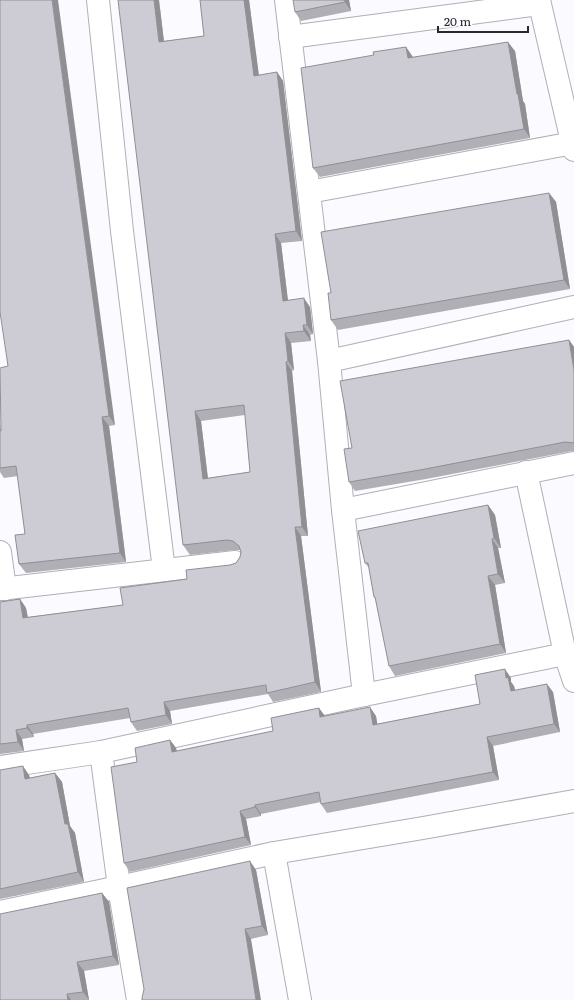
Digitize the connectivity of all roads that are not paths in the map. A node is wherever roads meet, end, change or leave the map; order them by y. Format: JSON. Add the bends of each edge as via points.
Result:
{"nodes":[{"id":1,"x":98,"y":0,"type":"edge"},
{"id":2,"x":286,"y":0,"type":"edge"},
{"id":3,"x":539,"y":2,"type":"edge"},
{"id":4,"x":290,"y":37,"type":"junction"},
{"id":5,"x":573,"y":146,"type":"edge"},
{"id":6,"x":309,"y":192,"type":"junction"},
{"id":7,"x":574,"y":307,"type":"edge"},
{"id":8,"x":329,"y":362,"type":"junction"},
{"id":9,"x":574,"y":463,"type":"edge"},
{"id":10,"x":526,"y":472,"type":"junction"},
{"id":11,"x":343,"y":510,"type":"junction"},
{"id":12,"x":0,"y":552,"type":"edge"},
{"id":13,"x":235,"y":562,"type":"edge"},
{"id":14,"x":164,"y":570,"type":"junction"},
{"id":15,"x":2,"y":589,"type":"edge"},
{"id":16,"x":565,"y":654,"type":"junction"},
{"id":17,"x":574,"y":681,"type":"edge"},
{"id":18,"x":364,"y":695,"type":"junction"},
{"id":19,"x":101,"y":752,"type":"junction"},
{"id":20,"x":0,"y":767,"type":"edge"},
{"id":21,"x":574,"y":801,"type":"edge"},
{"id":22,"x":274,"y":853,"type":"junction"},
{"id":23,"x":119,"y":886,"type":"junction"},
{"id":24,"x":0,"y":912,"type":"edge"},
{"id":25,"x":138,"y":1000,"type":"edge"},
{"id":26,"x":300,"y":1000,"type":"edge"}],
"edges":[{"from":1,"to":14,"type":"street","via":[[122,231]]},
{"from":2,"to":4,"type":"street"},
{"from":3,"to":4,"type":"street"},
{"from":3,"to":5,"type":"street"},
{"from":4,"to":6,"type":"street"},
{"from":5,"to":6,"type":"street"},
{"from":6,"to":8,"type":"street"},
{"from":7,"to":8,"type":"street"},
{"from":8,"to":11,"type":"street"},
{"from":9,"to":10,"type":"street"},
{"from":10,"to":11,"type":"street"},
{"from":10,"to":16,"type":"street"},
{"from":11,"to":18,"type":"street"},
{"from":12,"to":15,"type":"street"},
{"from":13,"to":14,"type":"street"},
{"from":14,"to":15,"type":"street"},
{"from":16,"to":17,"type":"street"},
{"from":16,"to":18,"type":"street"},
{"from":18,"to":19,"type":"street"},
{"from":19,"to":20,"type":"street"},
{"from":19,"to":23,"type":"street"},
{"from":21,"to":22,"type":"street"},
{"from":22,"to":23,"type":"street"},
{"from":22,"to":26,"type":"street"},
{"from":23,"to":24,"type":"street"},
{"from":23,"to":25,"type":"street"}]}
